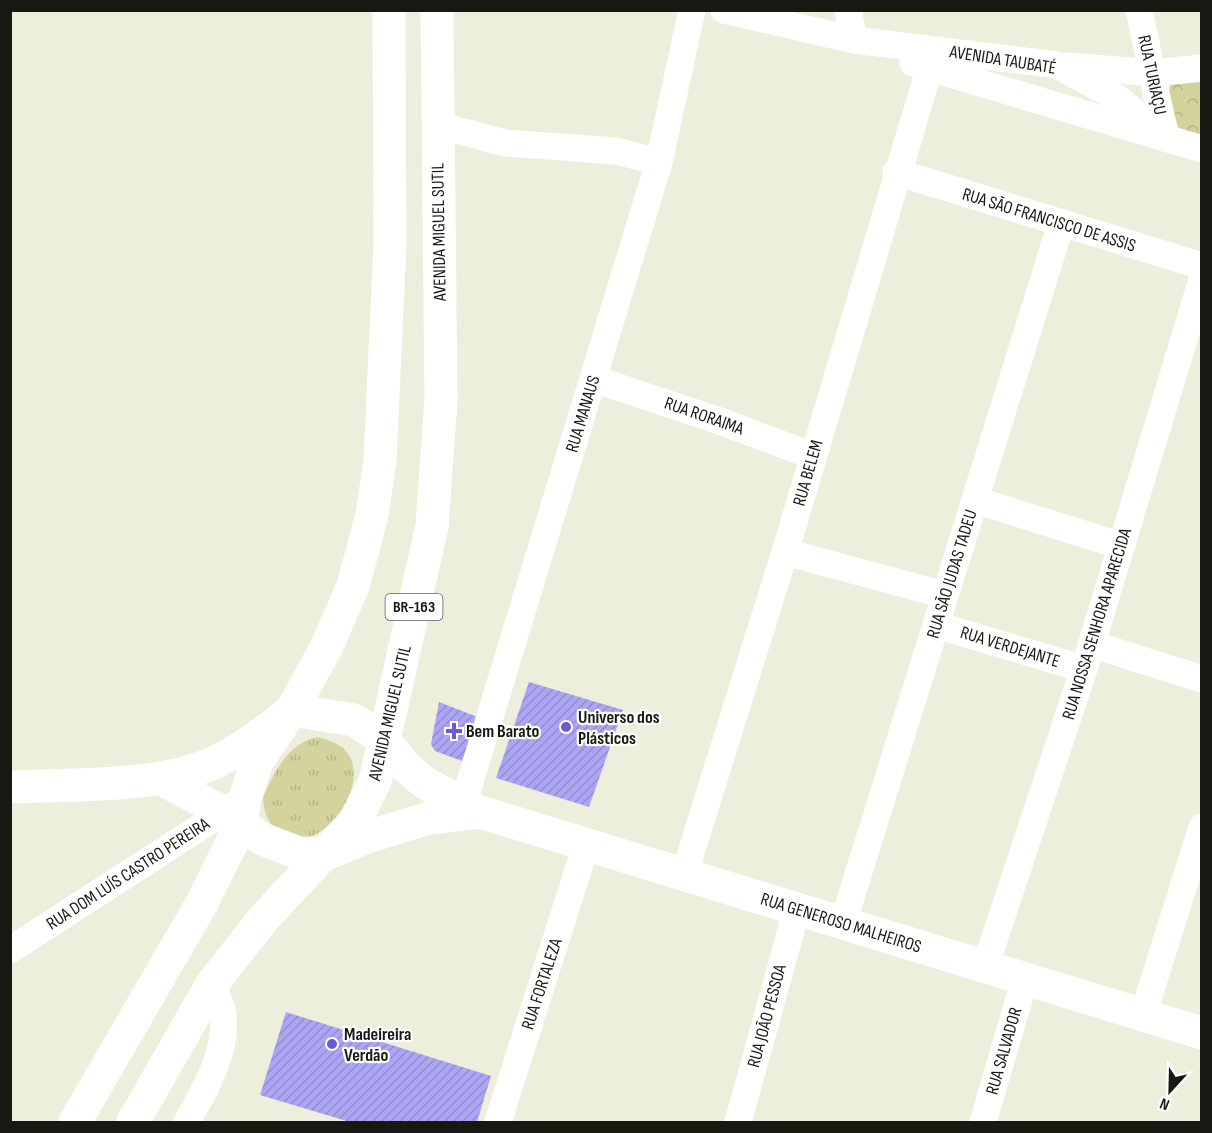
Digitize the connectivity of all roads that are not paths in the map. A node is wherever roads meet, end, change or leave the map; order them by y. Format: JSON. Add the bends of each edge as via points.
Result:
{"nodes":[{"id":1,"x":389,"y":10,"type":"edge"},
{"id":2,"x":437,"y":10,"type":"edge"},
{"id":3,"x":692,"y":10,"type":"edge"},
{"id":4,"x":724,"y":10,"type":"edge"},
{"id":5,"x":848,"y":10,"type":"edge"},
{"id":6,"x":1139,"y":10,"type":"edge"},
{"id":7,"x":854,"y":40,"type":"junction"},
{"id":8,"x":1057,"y":65,"type":"junction"},
{"id":9,"x":1202,"y":68,"type":"edge"},
{"id":10,"x":929,"y":70,"type":"junction"},
{"id":11,"x":1154,"y":73,"type":"junction"},
{"id":12,"x":438,"y":125,"type":"junction"},
{"id":13,"x":1167,"y":139,"type":"junction"},
{"id":14,"x":1202,"y":149,"type":"edge"},
{"id":15,"x":659,"y":162,"type":"junction"},
{"id":16,"x":896,"y":172,"type":"junction"},
{"id":17,"x":1061,"y":224,"type":"junction"},
{"id":18,"x":1202,"y":266,"type":"edge"},
{"id":19,"x":1202,"y":279,"type":"edge"},
{"id":20,"x":594,"y":379,"type":"junction"},
{"id":21,"x":813,"y":456,"type":"junction"},
{"id":22,"x":975,"y":500,"type":"junction"},
{"id":23,"x":1122,"y":546,"type":"junction"},
{"id":24,"x":785,"y":552,"type":"junction"},
{"id":25,"x":945,"y":596,"type":"junction"},
{"id":26,"x":936,"y":625,"type":"junction"},
{"id":27,"x":1091,"y":644,"type":"junction"},
{"id":28,"x":1084,"y":669,"type":"junction"},
{"id":29,"x":1202,"y":679,"type":"edge"},
{"id":30,"x":292,"y":710,"type":"junction"},
{"id":31,"x":384,"y":740,"type":"junction"},
{"id":32,"x":161,"y":779,"type":"junction"},
{"id":33,"x":10,"y":787,"type":"edge"},
{"id":34,"x":467,"y":810,"type":"junction"},
{"id":35,"x":236,"y":811,"type":"junction"},
{"id":36,"x":1202,"y":827,"type":"edge"},
{"id":37,"x":586,"y":845,"type":"junction"},
{"id":38,"x":326,"y":854,"type":"junction"},
{"id":39,"x":684,"y":875,"type":"junction"},
{"id":40,"x":797,"y":909,"type":"junction"},
{"id":41,"x":843,"y":923,"type":"junction"},
{"id":42,"x":10,"y":950,"type":"edge"},
{"id":43,"x":985,"y":967,"type":"junction"},
{"id":44,"x":1025,"y":979,"type":"junction"},
{"id":45,"x":212,"y":984,"type":"junction"},
{"id":46,"x":1143,"y":1015,"type":"junction"},
{"id":47,"x":1202,"y":1033,"type":"edge"},
{"id":48,"x":139,"y":1119,"type":"edge"},
{"id":49,"x":75,"y":1122,"type":"edge"},
{"id":50,"x":187,"y":1122,"type":"edge"},
{"id":51,"x":498,"y":1122,"type":"edge"},
{"id":52,"x":738,"y":1122,"type":"edge"},
{"id":53,"x":983,"y":1122,"type":"edge"}],
"edges":[{"from":1,"to":30,"type":"main road","via":[[390,244],[380,460],[372,515],[352,586],[327,646]]},
{"from":2,"to":12,"type":"main road","name":"AVENIDA MIGUEL SUTIL","number":"BR-163"},
{"from":3,"to":15,"type":"street","name":"RUA MANAUS"},
{"from":4,"to":7,"type":"street","name":"AVENIDA TAUBATÉ"},
{"from":5,"to":7,"type":"street"},
{"from":6,"to":11,"type":"street","name":"RUA TURIAÇU"},
{"from":7,"to":8,"type":"street","name":"AVENIDA TAUBATÉ"},
{"from":7,"to":10,"type":"street","name":"AVENIDA TAUBATÉ"},
{"from":8,"to":11,"type":"street"},
{"from":8,"to":13,"type":"street","name":"AVENIDA TAUBATÉ","via":[[1119,99]]},
{"from":9,"to":11,"type":"street"},
{"from":10,"to":13,"type":"street","name":"AVENIDA TAUBATÉ"},
{"from":10,"to":16,"type":"street","name":"RUA BELEM"},
{"from":11,"to":13,"type":"street","name":"RUA TURIAÇU","via":[[1157,106]]},
{"from":12,"to":15,"type":"street","via":[[505,143],[616,151]]},
{"from":12,"to":31,"type":"main road","name":"AVENIDA MIGUEL SUTIL","number":"BR-163","via":[[441,400],[432,526]]},
{"from":13,"to":14,"type":"street","name":"AVENIDA TAUBATÉ"},
{"from":15,"to":20,"type":"street","name":"RUA MANAUS"},
{"from":16,"to":17,"type":"street","name":"RUA SÃO FRANCISCO DE ASSIS"},
{"from":16,"to":21,"type":"street","name":"RUA BELEM"},
{"from":17,"to":18,"type":"street","name":"RUA SÃO FRANCISCO DE ASSIS"},
{"from":17,"to":22,"type":"street","name":"RUA SÃO JUDAS TADEU"},
{"from":19,"to":23,"type":"street","name":"RUA NOSSA SENHORA APARECIDA"},
{"from":20,"to":21,"type":"street","name":"RUA RORAIMA"},
{"from":20,"to":34,"type":"street","name":"RUA MANAUS"},
{"from":21,"to":24,"type":"street","name":"RUA BELEM"},
{"from":22,"to":23,"type":"street"},
{"from":22,"to":25,"type":"street","name":"RUA SÃO JUDAS TADEU"},
{"from":23,"to":27,"type":"street","name":"RUA NOSSA SENHORA APARECIDA"},
{"from":24,"to":25,"type":"street"},
{"from":24,"to":39,"type":"street","name":"RUA BELEM"},
{"from":25,"to":26,"type":"street","name":"RUA SÃO JUDAS TADEU"},
{"from":26,"to":28,"type":"street","name":"RUA VERDEJANTE"},
{"from":26,"to":41,"type":"street","name":"RUA SÃO JUDAS TADEU"},
{"from":27,"to":28,"type":"street","name":"RUA NOSSA SENHORA APARECIDA"},
{"from":27,"to":29,"type":"street"},
{"from":28,"to":43,"type":"street","name":"RUA NOSSA SENHORA APARECIDA"},
{"from":30,"to":31,"type":"main road","via":[[354,720]]},
{"from":30,"to":32,"type":"main road","via":[[227,756],[196,770]]},
{"from":30,"to":35,"type":"main road","via":[[257,762]]},
{"from":31,"to":34,"type":"main road","via":[[406,767]]},
{"from":31,"to":38,"type":"main road","name":"AVENIDA MIGUEL SUTIL","number":"BR-163","via":[[367,801]]},
{"from":32,"to":33,"type":"main road"},
{"from":32,"to":35,"type":"main road"},
{"from":34,"to":37,"type":"main road","name":"RUA GENEROSO MALHEIROS"},
{"from":34,"to":38,"type":"main road","via":[[397,827]]},
{"from":35,"to":38,"type":"main road","via":[[262,839],[280,848]]},
{"from":35,"to":42,"type":"street","name":"RUA DOM LUÍS CASTRO PEREIRA"},
{"from":35,"to":49,"type":"main road","via":[[202,903]]},
{"from":36,"to":46,"type":"street"},
{"from":37,"to":39,"type":"main road","name":"RUA GENEROSO MALHEIROS"},
{"from":37,"to":51,"type":"street","name":"RUA FORTALEZA"},
{"from":38,"to":45,"type":"main road","name":"AVENIDA MIGUEL SUTIL","number":"BR-163","via":[[264,918]]},
{"from":39,"to":40,"type":"main road","name":"RUA GENEROSO MALHEIROS"},
{"from":40,"to":41,"type":"main road","name":"RUA GENEROSO MALHEIROS"},
{"from":40,"to":52,"type":"street","name":"RUA JOÃO PESSOA"},
{"from":41,"to":43,"type":"main road","name":"RUA GENEROSO MALHEIROS"},
{"from":43,"to":44,"type":"main road","name":"RUA GENEROSO MALHEIROS"},
{"from":44,"to":46,"type":"main road","name":"RUA GENEROSO MALHEIROS"},
{"from":44,"to":53,"type":"street","name":"RUA SALVADOR"},
{"from":45,"to":48,"type":"main road","name":"AVENIDA MIGUEL SUTIL","number":"BR-163"},
{"from":45,"to":50,"type":"street","via":[[223,1014],[222,1047]]},
{"from":46,"to":47,"type":"main road","name":"RUA GENEROSO MALHEIROS"}]}
